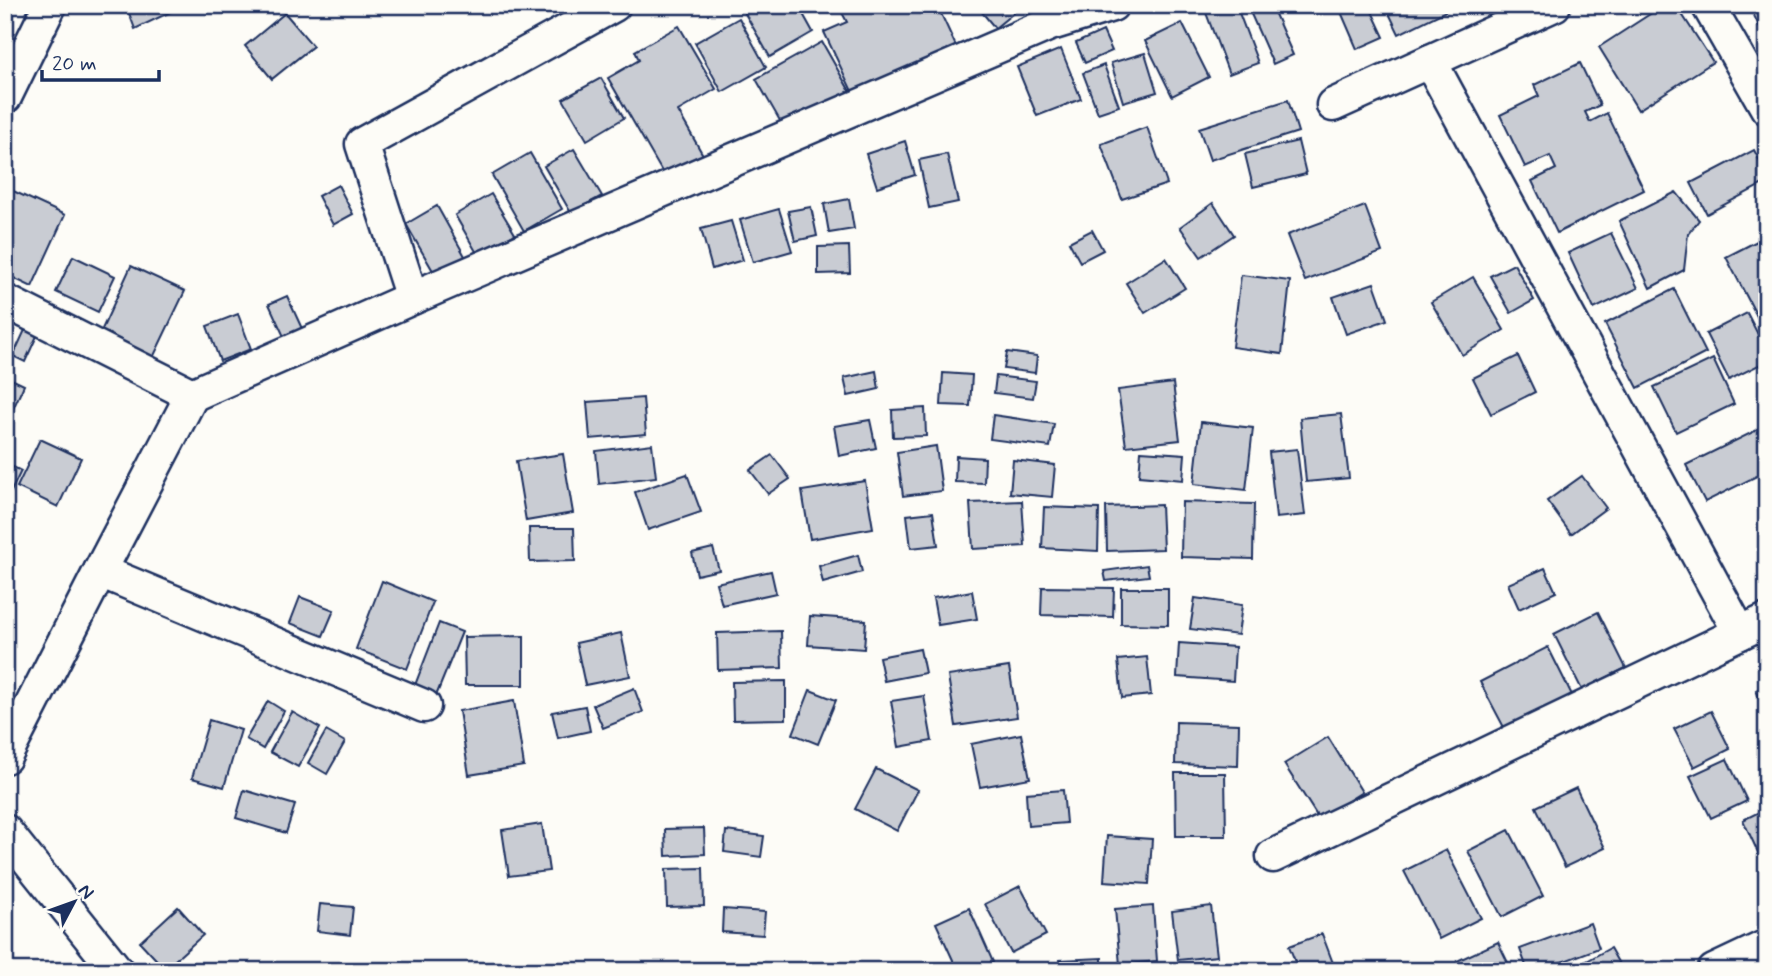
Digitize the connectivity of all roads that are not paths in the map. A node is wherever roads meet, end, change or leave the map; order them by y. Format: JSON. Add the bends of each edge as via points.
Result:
{"nodes":[{"id":1,"x":50,"y":5,"type":"edge"},
{"id":2,"x":614,"y":5,"type":"edge"},
{"id":3,"x":1112,"y":5,"type":"edge"},
{"id":4,"x":1554,"y":5,"type":"edge"},
{"id":5,"x":1708,"y":5,"type":"edge"},
{"id":6,"x":1061,"y":15,"type":"edge"},
{"id":7,"x":1430,"y":61,"type":"junction"},
{"id":8,"x":5,"y":97,"type":"edge"},
{"id":9,"x":1334,"y":105,"type":"dead end"},
{"id":10,"x":1767,"y":108,"type":"edge"},
{"id":11,"x":412,"y":298,"type":"junction"},
{"id":12,"x":5,"y":301,"type":"edge"},
{"id":13,"x":192,"y":395,"type":"junction"},
{"id":14,"x":100,"y":571,"type":"junction"},
{"id":15,"x":1753,"y":626,"type":"edge"},
{"id":16,"x":424,"y":706,"type":"dead end"},
{"id":17,"x":5,"y":757,"type":"edge"},
{"id":18,"x":5,"y":831,"type":"edge"},
{"id":19,"x":1273,"y":856,"type":"dead end"},
{"id":20,"x":1767,"y":946,"type":"edge"},
{"id":21,"x":117,"y":971,"type":"edge"},
{"id":22,"x":1714,"y":971,"type":"edge"}],
"edges":[{"from":1,"to":8,"type":"street"},
{"from":2,"to":11,"type":"street","via":[[362,144]]},
{"from":3,"to":6,"type":"street"},
{"from":4,"to":7,"type":"street"},
{"from":5,"to":10,"type":"street"},
{"from":6,"to":11,"type":"street"},
{"from":7,"to":9,"type":"street"},
{"from":7,"to":15,"type":"street"},
{"from":11,"to":13,"type":"street"},
{"from":12,"to":13,"type":"street"},
{"from":13,"to":14,"type":"street"},
{"from":14,"to":16,"type":"street"},
{"from":14,"to":17,"type":"street"},
{"from":15,"to":19,"type":"street"},
{"from":18,"to":21,"type":"street"},
{"from":20,"to":22,"type":"street"}]}
